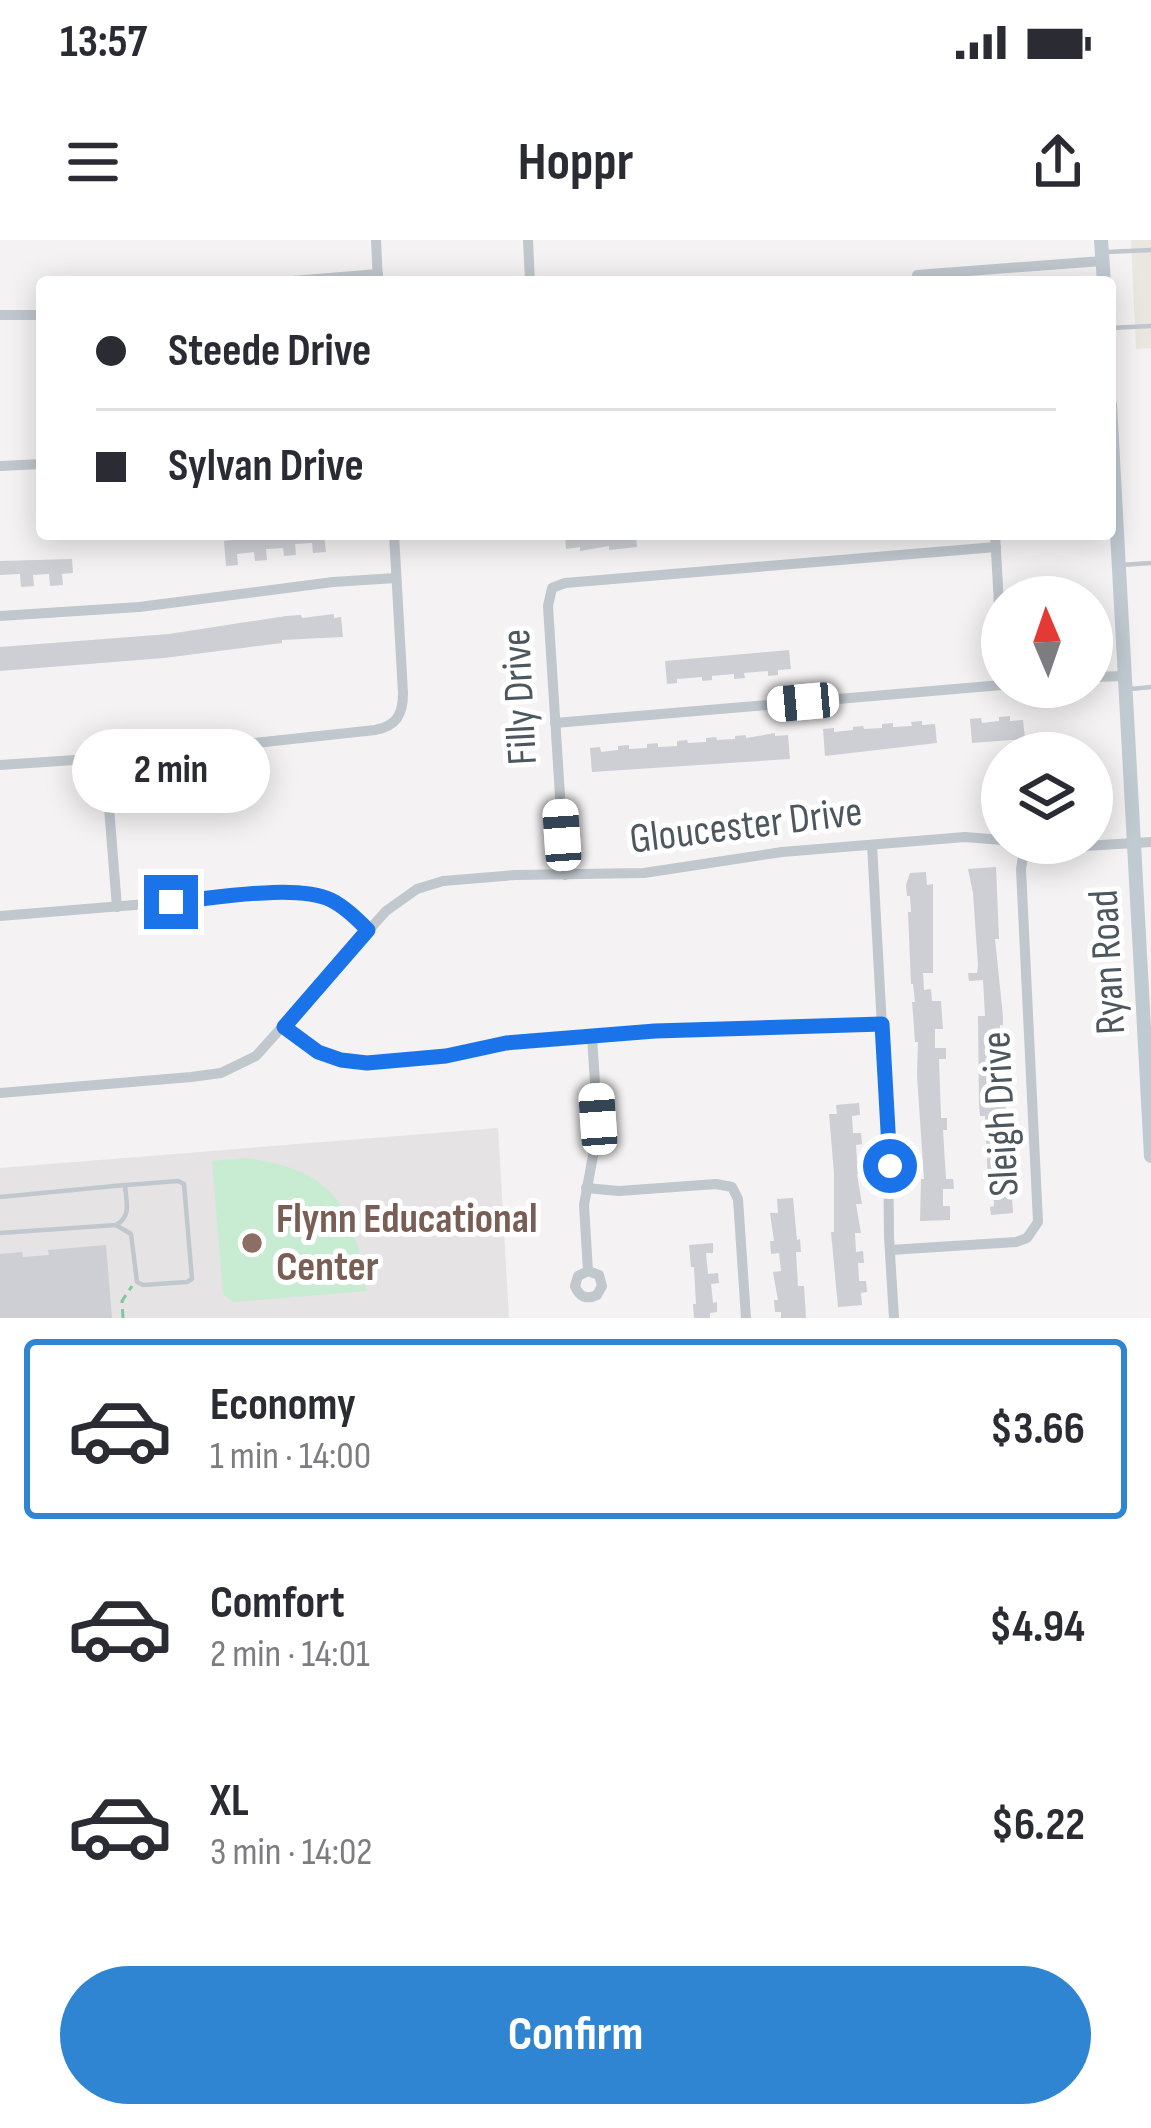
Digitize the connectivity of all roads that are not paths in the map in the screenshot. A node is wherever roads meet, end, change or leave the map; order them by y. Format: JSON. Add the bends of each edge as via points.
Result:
{"nodes":[{"id":1,"x":376,"y":240,"type":"edge"},
{"id":2,"x":528,"y":240,"type":"edge"},
{"id":3,"x":1151,"y":250,"type":"edge"},
{"id":4,"x":1102,"y":251,"type":"edge"},
{"id":5,"x":916,"y":274,"type":"dead end"},
{"id":6,"x":378,"y":276,"type":"edge"},
{"id":7,"x":530,"y":276,"type":"edge"},
{"id":8,"x":0,"y":315,"type":"edge"},
{"id":9,"x":36,"y":316,"type":"edge"},
{"id":10,"x":1151,"y":326,"type":"edge"},
{"id":11,"x":1116,"y":328,"type":"edge"},
{"id":12,"x":36,"y":464,"type":"edge"},
{"id":13,"x":0,"y":466,"type":"edge"},
{"id":14,"x":1116,"y":525,"type":"edge"},
{"id":15,"x":394,"y":540,"type":"edge"},
{"id":16,"x":995,"y":540,"type":"edge"},
{"id":17,"x":1151,"y":562,"type":"edge"},
{"id":18,"x":1118,"y":565,"type":"junction"},
{"id":19,"x":997,"y":576,"type":"edge"},
{"id":20,"x":396,"y":578,"type":"junction"},
{"id":21,"x":0,"y":616,"type":"edge"},
{"id":22,"x":1113,"y":680,"type":"edge"},
{"id":23,"x":1124,"y":682,"type":"junction"},
{"id":24,"x":981,"y":687,"type":"edge"},
{"id":25,"x":1151,"y":687,"type":"edge"},
{"id":26,"x":555,"y":723,"type":"junction"},
{"id":27,"x":105,"y":758,"type":"junction"},
{"id":28,"x":0,"y":765,"type":"edge"},
{"id":29,"x":981,"y":839,"type":"edge"},
{"id":30,"x":1143,"y":842,"type":"edge"},
{"id":31,"x":1113,"y":844,"type":"edge"},
{"id":32,"x":872,"y":845,"type":"junction"},
{"id":33,"x":1021,"y":864,"type":"edge"},
{"id":34,"x":565,"y":875,"type":"junction"},
{"id":35,"x":117,"y":907,"type":"junction"},
{"id":36,"x":0,"y":916,"type":"edge"},
{"id":37,"x":368,"y":930,"type":"junction"},
{"id":38,"x":882,"y":1024,"type":"junction"},
{"id":39,"x":284,"y":1027,"type":"junction"},
{"id":40,"x":592,"y":1037,"type":"junction"},
{"id":41,"x":0,"y":1093,"type":"edge"},
{"id":42,"x":1151,"y":1156,"type":"edge"},
{"id":43,"x":125,"y":1185,"type":"junction"},
{"id":44,"x":586,"y":1188,"type":"junction"},
{"id":45,"x":0,"y":1197,"type":"edge"},
{"id":46,"x":116,"y":1225,"type":"junction"},
{"id":47,"x":0,"y":1233,"type":"edge"},
{"id":48,"x":890,"y":1250,"type":"junction"},
{"id":49,"x":588,"y":1271,"type":"dead end"},
{"id":50,"x":746,"y":1318,"type":"edge"},
{"id":51,"x":894,"y":1318,"type":"edge"}],
"edges":[{"from":1,"to":6,"type":"street"},
{"from":2,"to":7,"type":"street"},
{"from":3,"to":4,"type":"lane"},
{"from":4,"to":5,"type":"street"},
{"from":8,"to":9,"type":"street"},
{"from":10,"to":11,"type":"lane"},
{"from":12,"to":13,"type":"street"},
{"from":14,"to":18,"type":"main road","name":"Ryan Road"},
{"from":15,"to":20,"type":"street"},
{"from":16,"to":19,"type":"street"},
{"from":16,"to":26,"type":"street","name":"Filly Drive","via":[[560,584],[548,606]]},
{"from":17,"to":18,"type":"lane"},
{"from":18,"to":23,"type":"main road","name":"Ryan Road"},
{"from":20,"to":21,"type":"street"},
{"from":20,"to":27,"type":"street","via":[[403,706],[385,728]]},
{"from":22,"to":23,"type":"street"},
{"from":23,"to":25,"type":"lane"},
{"from":23,"to":30,"type":"main road","name":"Ryan Road"},
{"from":24,"to":26,"type":"street"},
{"from":26,"to":34,"type":"street","name":"Filly Drive"},
{"from":27,"to":28,"type":"street"},
{"from":27,"to":35,"type":"street"},
{"from":29,"to":32,"type":"street","name":"Gloucester Drive"},
{"from":30,"to":31,"type":"street"},
{"from":30,"to":42,"type":"main road","name":"Ryan Road"},
{"from":32,"to":34,"type":"street","name":"Gloucester Drive"},
{"from":32,"to":38,"type":"street"},
{"from":33,"to":48,"type":"street","name":"Sleigh Drive","via":[[1038,1222],[1016,1242]]},
{"from":34,"to":37,"type":"street","name":"Gloucester Drive","via":[[429,884]]},
{"from":35,"to":36,"type":"street"},
{"from":35,"to":37,"type":"street","via":[[307,893],[341,906]]},
{"from":37,"to":39,"type":"street","name":"Gloucester Drive"},
{"from":38,"to":40,"type":"street"},
{"from":38,"to":48,"type":"street"},
{"from":39,"to":40,"type":"street","via":[[318,1052],[353,1063]]},
{"from":39,"to":41,"type":"street","name":"Gloucester Drive","via":[[256,1056],[220,1072]]},
{"from":40,"to":44,"type":"street","via":[[598,1128]]},
{"from":43,"to":45,"type":"lane"},
{"from":43,"to":46,"type":"lane","via":[[128,1214]]},
{"from":43,"to":46,"type":"lane","via":[[184,1184],[192,1279],[143,1285],[131,1234]]},
{"from":44,"to":49,"type":"street"},
{"from":44,"to":50,"type":"street","via":[[732,1187]]},
{"from":46,"to":47,"type":"lane"},
{"from":48,"to":51,"type":"street"}]}
